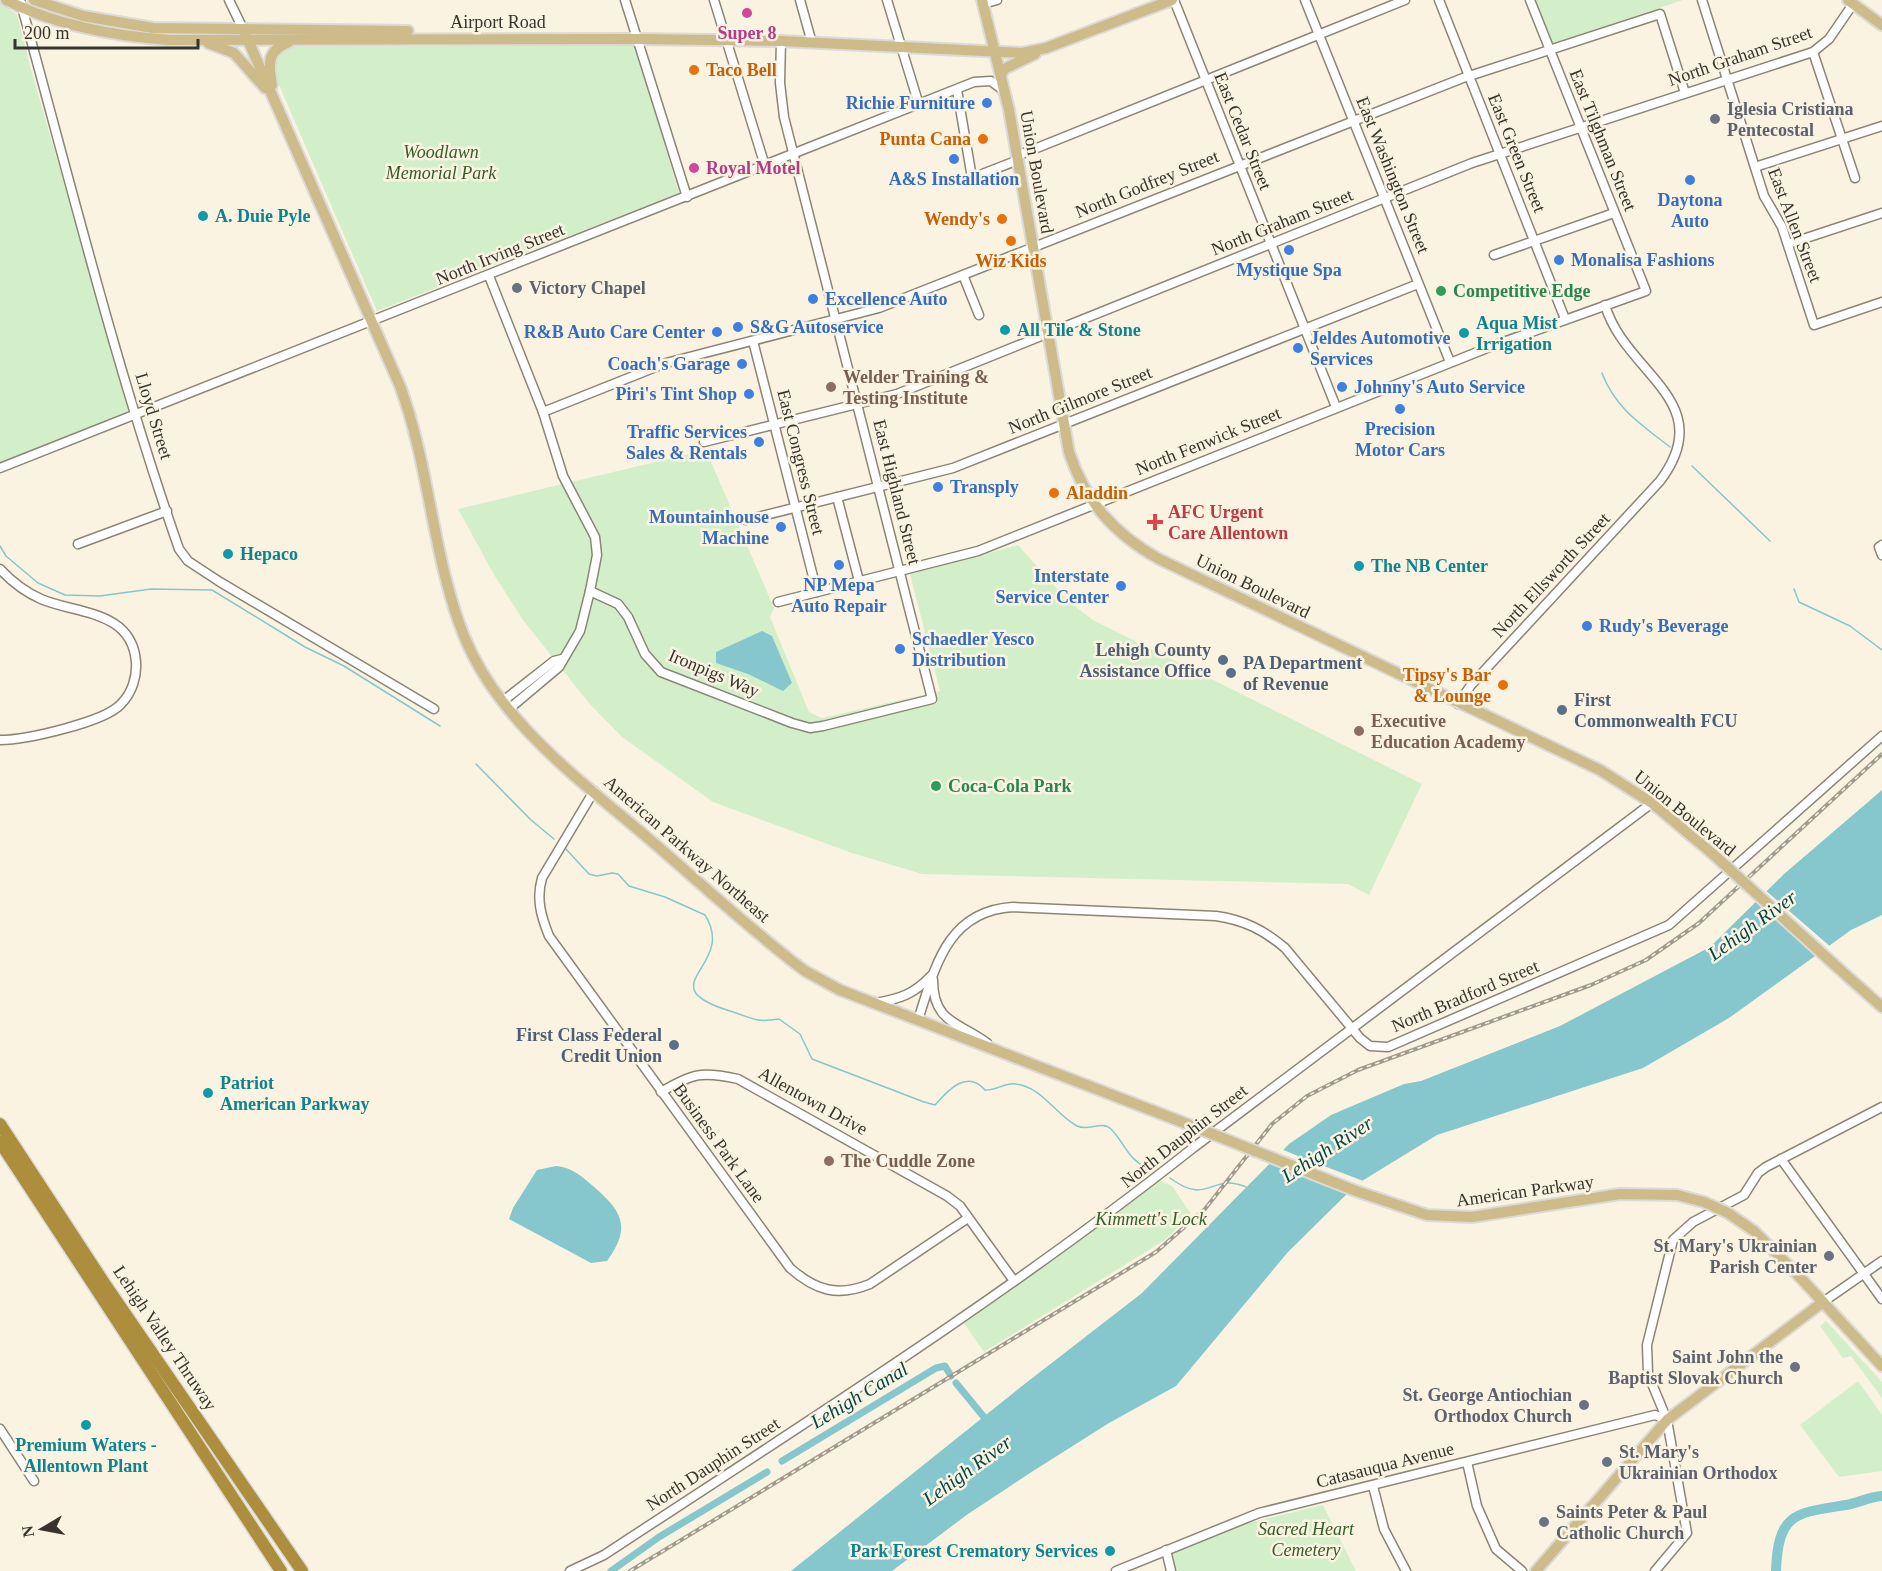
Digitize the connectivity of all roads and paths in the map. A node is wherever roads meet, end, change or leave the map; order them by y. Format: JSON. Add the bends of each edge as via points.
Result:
{"nodes":[{"id":1,"x":6,"y":0,"type":"edge"},
{"id":2,"x":34,"y":0,"type":"edge"},
{"id":3,"x":229,"y":0,"type":"edge"},
{"id":4,"x":626,"y":0,"type":"edge"},
{"id":5,"x":714,"y":0,"type":"edge"},
{"id":6,"x":800,"y":0,"type":"edge"},
{"id":7,"x":887,"y":0,"type":"edge"},
{"id":8,"x":997,"y":0,"type":"edge"},
{"id":9,"x":1173,"y":0,"type":"edge"},
{"id":10,"x":1305,"y":0,"type":"edge"},
{"id":11,"x":1406,"y":0,"type":"edge"},
{"id":12,"x":1438,"y":0,"type":"edge"},
{"id":13,"x":1530,"y":0,"type":"edge"},
{"id":14,"x":1701,"y":0,"type":"edge"},
{"id":15,"x":982,"y":2,"type":"edge"},
{"id":16,"x":1851,"y":2,"type":"edge"},
{"id":17,"x":21,"y":4,"type":"edge"},
{"id":18,"x":1882,"y":25,"type":"edge"},
{"id":19,"x":245,"y":34,"type":"junction"},
{"id":20,"x":1319,"y":35,"type":"junction"},
{"id":21,"x":637,"y":36,"type":"junction"},
{"id":22,"x":725,"y":38,"type":"junction"},
{"id":23,"x":294,"y":39,"type":"junction"},
{"id":24,"x":197,"y":40,"type":"junction"},
{"id":25,"x":812,"y":40,"type":"junction"},
{"id":26,"x":781,"y":41,"type":"junction"},
{"id":27,"x":900,"y":44,"type":"junction"},
{"id":28,"x":1047,"y":48,"type":"junction"},
{"id":29,"x":995,"y":49,"type":"junction"},
{"id":30,"x":1550,"y":50,"type":"junction"},
{"id":31,"x":1813,"y":52,"type":"junction"},
{"id":32,"x":1001,"y":75,"type":"junction"},
{"id":33,"x":1469,"y":76,"type":"junction"},
{"id":34,"x":1726,"y":80,"type":"junction"},
{"id":35,"x":1205,"y":81,"type":"junction"},
{"id":36,"x":957,"y":90,"type":"junction"},
{"id":37,"x":1685,"y":93,"type":"junction"},
{"id":38,"x":1006,"y":96,"type":"junction"},
{"id":39,"x":274,"y":100,"type":"junction"},
{"id":40,"x":919,"y":105,"type":"junction"},
{"id":41,"x":1353,"y":121,"type":"junction"},
{"id":42,"x":1882,"y":126,"type":"edge"},
{"id":43,"x":1580,"y":127,"type":"junction"},
{"id":44,"x":1841,"y":139,"type":"junction"},
{"id":45,"x":1500,"y":153,"type":"junction"},
{"id":46,"x":795,"y":154,"type":"junction"},
{"id":47,"x":1018,"y":158,"type":"junction"},
{"id":48,"x":765,"y":166,"type":"junction"},
{"id":49,"x":1239,"y":166,"type":"junction"},
{"id":50,"x":1755,"y":167,"type":"junction"},
{"id":51,"x":1855,"y":178,"type":"dead end"},
{"id":52,"x":687,"y":197,"type":"junction"},
{"id":53,"x":1384,"y":198,"type":"junction"},
{"id":54,"x":1614,"y":213,"type":"junction"},
{"id":55,"x":1882,"y":213,"type":"edge"},
{"id":56,"x":1534,"y":239,"type":"junction"},
{"id":57,"x":1271,"y":244,"type":"junction"},
{"id":58,"x":1788,"y":244,"type":"junction"},
{"id":59,"x":1033,"y":247,"type":"junction"},
{"id":60,"x":1494,"y":255,"type":"dead end"},
{"id":61,"x":963,"y":275,"type":"junction"},
{"id":62,"x":489,"y":276,"type":"junction"},
{"id":63,"x":1418,"y":284,"type":"junction"},
{"id":64,"x":1646,"y":291,"type":"joint"},
{"id":65,"x":1882,"y":302,"type":"edge"},
{"id":66,"x":1605,"y":305,"type":"junction"},
{"id":67,"x":979,"y":315,"type":"dead end"},
{"id":68,"x":1565,"y":319,"type":"junction"},
{"id":69,"x":836,"y":320,"type":"junction"},
{"id":70,"x":372,"y":323,"type":"junction"},
{"id":71,"x":1305,"y":329,"type":"junction"},
{"id":72,"x":1048,"y":334,"type":"junction"},
{"id":73,"x":753,"y":341,"type":"junction"},
{"id":74,"x":1450,"y":362,"type":"junction"},
{"id":75,"x":857,"y":404,"type":"junction"},
{"id":76,"x":1336,"y":407,"type":"junction"},
{"id":77,"x":543,"y":412,"type":"junction"},
{"id":78,"x":135,"y":415,"type":"junction"},
{"id":79,"x":1064,"y":423,"type":"junction"},
{"id":80,"x":774,"y":424,"type":"junction"},
{"id":81,"x":704,"y":442,"type":"dead end"},
{"id":82,"x":0,"y":468,"type":"edge"},
{"id":83,"x":878,"y":487,"type":"junction"},
{"id":84,"x":837,"y":497,"type":"junction"},
{"id":85,"x":1093,"y":504,"type":"junction"},
{"id":86,"x":796,"y":508,"type":"junction"},
{"id":87,"x":167,"y":511,"type":"junction"},
{"id":88,"x":746,"y":520,"type":"dead end"},
{"id":89,"x":78,"y":544,"type":"dead end"},
{"id":90,"x":0,"y":569,"type":"edge"},
{"id":91,"x":900,"y":571,"type":"junction"},
{"id":92,"x":859,"y":581,"type":"junction"},
{"id":93,"x":591,"y":591,"type":"junction"},
{"id":94,"x":817,"y":592,"type":"junction"},
{"id":95,"x":778,"y":602,"type":"dead end"},
{"id":96,"x":932,"y":699,"type":"joint"},
{"id":97,"x":1458,"y":704,"type":"junction"},
{"id":98,"x":506,"y":705,"type":"junction"},
{"id":99,"x":434,"y":709,"type":"dead end"},
{"id":100,"x":1882,"y":736,"type":"edge"},
{"id":101,"x":0,"y":740,"type":"edge"},
{"id":102,"x":594,"y":791,"type":"junction"},
{"id":103,"x":1652,"y":803,"type":"junction"},
{"id":104,"x":933,"y":974,"type":"junction"},
{"id":105,"x":875,"y":1003,"type":"junction"},
{"id":106,"x":1882,"y":1007,"type":"edge"},
{"id":107,"x":918,"y":1020,"type":"junction"},
{"id":108,"x":1352,"y":1028,"type":"junction"},
{"id":109,"x":998,"y":1052,"type":"junction"},
{"id":110,"x":662,"y":1092,"type":"junction"},
{"id":111,"x":1882,"y":1107,"type":"edge"},
{"id":112,"x":1177,"y":1120,"type":"joint"},
{"id":113,"x":0,"y":1124,"type":"edge"},
{"id":114,"x":0,"y":1142,"type":"edge"},
{"id":115,"x":1781,"y":1159,"type":"junction"},
{"id":116,"x":968,"y":1218,"type":"junction"},
{"id":117,"x":1882,"y":1261,"type":"edge"},
{"id":118,"x":1863,"y":1273,"type":"junction"},
{"id":119,"x":1014,"y":1281,"type":"junction"},
{"id":120,"x":1882,"y":1299,"type":"edge"},
{"id":121,"x":1824,"y":1302,"type":"junction"},
{"id":122,"x":1882,"y":1366,"type":"edge"},
{"id":123,"x":1667,"y":1420,"type":"junction"},
{"id":124,"x":0,"y":1429,"type":"edge"},
{"id":125,"x":1467,"y":1462,"type":"junction"},
{"id":126,"x":34,"y":1481,"type":"dead end"},
{"id":127,"x":1373,"y":1486,"type":"junction"},
{"id":128,"x":1167,"y":1550,"type":"junction"},
{"id":129,"x":281,"y":1571,"type":"edge"},
{"id":130,"x":302,"y":1571,"type":"edge"},
{"id":131,"x":570,"y":1571,"type":"edge"},
{"id":132,"x":1116,"y":1571,"type":"edge"},
{"id":133,"x":1171,"y":1571,"type":"edge"},
{"id":134,"x":1406,"y":1571,"type":"edge"},
{"id":135,"x":1522,"y":1571,"type":"edge"},
{"id":136,"x":1536,"y":1571,"type":"edge"},
{"id":137,"x":1655,"y":1571,"type":"edge"}],
"edges":[{"from":1,"to":17,"type":"main road","name":"Airport Road"},
{"from":2,"to":19,"type":"main road","name":"Airport Road","via":[[83,16],[129,25]]},
{"from":3,"to":19,"type":"street"},
{"from":4,"to":21,"type":"street"},
{"from":5,"to":22,"type":"street"},
{"from":6,"to":25,"type":"street"},
{"from":7,"to":27,"type":"street"},
{"from":8,"to":15,"type":"street"},
{"from":9,"to":28,"type":"main road"},
{"from":9,"to":35,"type":"street","name":"East Cedar Street"},
{"from":10,"to":20,"type":"street","name":"East Washington Street"},
{"from":11,"to":20,"type":"street"},
{"from":12,"to":33,"type":"street","name":"East Green Street"},
{"from":13,"to":30,"type":"street","name":"East Tilghman Street"},
{"from":14,"to":34,"type":"street","name":"East Allen Street"},
{"from":15,"to":29,"type":"main road","name":"Union Boulevard"},
{"from":16,"to":18,"type":"main road"},
{"from":16,"to":31,"type":"street","name":"North Graham Street","via":[[1829,39]]},
{"from":17,"to":24,"type":"main road","name":"Airport Road","via":[[103,33]]},
{"from":17,"to":78,"type":"street","name":"Lloyd Street"},
{"from":19,"to":21,"type":"main road","name":"Airport Road"},
{"from":19,"to":23,"type":"main road","name":"Airport Road"},
{"from":19,"to":24,"type":"main road","name":"Airport Road"},
{"from":19,"to":39,"type":"main road"},
{"from":20,"to":35,"type":"street"},
{"from":20,"to":41,"type":"street","name":"East Washington Street"},
{"from":21,"to":22,"type":"main road","name":"Airport Road"},
{"from":21,"to":23,"type":"main road","name":"Airport Road"},
{"from":21,"to":52,"type":"street"},
{"from":22,"to":25,"type":"main road","name":"Airport Road"},
{"from":22,"to":26,"type":"main road","name":"Airport Road"},
{"from":22,"to":48,"type":"street"},
{"from":23,"to":39,"type":"main road","via":[[278,46],[270,58]]},
{"from":24,"to":39,"type":"main road","via":[[234,53]]},
{"from":25,"to":26,"type":"main road","name":"Airport Road"},
{"from":25,"to":27,"type":"main road","name":"Airport Road"},
{"from":26,"to":46,"type":"street","name":"East Highland Street","via":[[782,102]]},
{"from":27,"to":29,"type":"main road","name":"Airport Road"},
{"from":27,"to":40,"type":"street"},
{"from":28,"to":29,"type":"main road"},
{"from":28,"to":32,"type":"main road","via":[[1004,69]]},
{"from":29,"to":32,"type":"main road","name":"Union Boulevard"},
{"from":30,"to":33,"type":"street","name":"North Godfrey Street"},
{"from":30,"to":37,"type":"street","name":"North Godfrey Street","via":[[1660,14]]},
{"from":30,"to":43,"type":"street","name":"East Tilghman Street"},
{"from":31,"to":34,"type":"street","name":"North Graham Street"},
{"from":31,"to":44,"type":"street"},
{"from":32,"to":38,"type":"main road","name":"Union Boulevard"},
{"from":33,"to":41,"type":"street","name":"North Godfrey Street"},
{"from":33,"to":45,"type":"street","name":"East Green Street"},
{"from":34,"to":37,"type":"street","name":"North Graham Street"},
{"from":34,"to":50,"type":"street","name":"East Allen Street"},
{"from":35,"to":47,"type":"street"},
{"from":35,"to":49,"type":"street","name":"East Cedar Street"},
{"from":36,"to":38,"type":"street","name":"North Irving Street","via":[[974,82],[991,81],[1001,86]]},
{"from":36,"to":40,"type":"street","name":"North Irving Street"},
{"from":36,"to":47,"type":"street","via":[[972,178]]},
{"from":37,"to":43,"type":"street","name":"North Graham Street"},
{"from":38,"to":47,"type":"main road","name":"Union Boulevard"},
{"from":39,"to":70,"type":"main road","name":"American Parkway Northeast"},
{"from":40,"to":46,"type":"street","name":"North Irving Street"},
{"from":41,"to":49,"type":"street","name":"North Godfrey Street"},
{"from":41,"to":53,"type":"street","name":"East Washington Street"},
{"from":42,"to":44,"type":"street"},
{"from":43,"to":45,"type":"street","name":"North Graham Street"},
{"from":43,"to":54,"type":"street","name":"East Tilghman Street"},
{"from":44,"to":50,"type":"street"},
{"from":44,"to":51,"type":"street"},
{"from":45,"to":53,"type":"street","name":"North Graham Street"},
{"from":45,"to":56,"type":"street","name":"East Green Street"},
{"from":46,"to":48,"type":"street","name":"North Irving Street"},
{"from":46,"to":69,"type":"street","name":"East Highland Street"},
{"from":47,"to":59,"type":"main road","name":"Union Boulevard"},
{"from":48,"to":52,"type":"street","name":"North Irving Street"},
{"from":49,"to":57,"type":"street","name":"East Cedar Street"},
{"from":49,"to":59,"type":"street","name":"North Godfrey Street"},
{"from":50,"to":58,"type":"street","name":"East Allen Street"},
{"from":52,"to":62,"type":"street","name":"North Irving Street"},
{"from":53,"to":57,"type":"street","name":"North Graham Street"},
{"from":53,"to":63,"type":"street","name":"East Washington Street"},
{"from":54,"to":56,"type":"street"},
{"from":54,"to":64,"type":"street","name":"East Tilghman Street"},
{"from":55,"to":58,"type":"street"},
{"from":56,"to":60,"type":"street"},
{"from":56,"to":68,"type":"street","name":"East Green Street"},
{"from":57,"to":71,"type":"street","name":"East Cedar Street"},
{"from":57,"to":72,"type":"street","name":"North Graham Street"},
{"from":58,"to":65,"type":"street","name":"East Allen Street","via":[[1814,325]]},
{"from":59,"to":61,"type":"street","name":"North Godfrey Street"},
{"from":59,"to":72,"type":"main road","name":"Union Boulevard"},
{"from":61,"to":67,"type":"street"},
{"from":61,"to":69,"type":"street","name":"North Godfrey Street","via":[[879,308]]},
{"from":62,"to":70,"type":"street","name":"North Irving Street"},
{"from":62,"to":77,"type":"street"},
{"from":63,"to":71,"type":"street","name":"North Gilmore Street"},
{"from":63,"to":74,"type":"street","name":"East Washington Street"},
{"from":64,"to":66,"type":"street","name":"North Fenwick Street"},
{"from":66,"to":68,"type":"street","name":"North Fenwick Street"},
{"from":66,"to":97,"type":"street","name":"North Ellsworth Street","via":[[1618,335],[1666,391],[1676,414],[1680,442],[1677,454],[1669,469]]},
{"from":68,"to":74,"type":"street","name":"North Fenwick Street"},
{"from":69,"to":73,"type":"street","name":"North Godfrey Street"},
{"from":69,"to":75,"type":"street","name":"East Highland Street"},
{"from":70,"to":78,"type":"street","name":"North Irving Street"},
{"from":70,"to":98,"type":"main road","name":"American Parkway Northeast","via":[[412,422],[455,612],[475,659]]},
{"from":71,"to":76,"type":"street","name":"East Cedar Street"},
{"from":71,"to":79,"type":"street","name":"North Gilmore Street"},
{"from":72,"to":75,"type":"street","name":"North Graham Street","via":[[897,394]]},
{"from":72,"to":79,"type":"main road","name":"Union Boulevard"},
{"from":73,"to":77,"type":"street","name":"North Godfrey Street","via":[[666,363]]},
{"from":73,"to":80,"type":"street","name":"East Congress Street"},
{"from":74,"to":76,"type":"street","name":"North Fenwick Street"},
{"from":75,"to":80,"type":"street","name":"North Graham Street"},
{"from":75,"to":83,"type":"street","name":"East Highland Street"},
{"from":76,"to":85,"type":"street","name":"North Fenwick Street"},
{"from":77,"to":93,"type":"street","via":[[563,476],[595,537],[597,555]]},
{"from":78,"to":82,"type":"street","name":"North Irving Street"},
{"from":78,"to":87,"type":"street","name":"Lloyd Street"},
{"from":79,"to":83,"type":"street","name":"North Gilmore Street","via":[[953,468]]},
{"from":79,"to":85,"type":"main road","name":"Union Boulevard","via":[[1074,468]]},
{"from":80,"to":81,"type":"street","name":"North Graham Street"},
{"from":80,"to":86,"type":"street","name":"East Congress Street"},
{"from":83,"to":84,"type":"street","name":"North Gilmore Street"},
{"from":83,"to":91,"type":"street","name":"East Highland Street"},
{"from":84,"to":86,"type":"street","name":"North Gilmore Street"},
{"from":84,"to":92,"type":"street"},
{"from":85,"to":91,"type":"street","name":"North Fenwick Street","via":[[978,550]]},
{"from":85,"to":97,"type":"main road","name":"Union Boulevard","via":[[1116,530],[1140,548]]},
{"from":86,"to":88,"type":"street","name":"North Gilmore Street"},
{"from":86,"to":94,"type":"street","name":"East Congress Street"},
{"from":87,"to":89,"type":"street"},
{"from":87,"to":99,"type":"street","name":"Lloyd Street","via":[[179,549],[188,561]]},
{"from":90,"to":101,"type":"street","via":[[38,597],[111,620],[129,640],[136,664],[131,690],[110,714]]},
{"from":91,"to":92,"type":"street","name":"North Fenwick Street"},
{"from":91,"to":96,"type":"street","name":"East Highland Street"},
{"from":92,"to":94,"type":"street","name":"North Fenwick Street"},
{"from":93,"to":96,"type":"street","name":"Ironpigs Way","via":[[618,604],[628,616],[645,654],[661,672],[792,723],[810,728],[823,726]]},
{"from":93,"to":98,"type":"street","via":[[580,631],[562,658]]},
{"from":94,"to":95,"type":"street","name":"North Fenwick Street"},
{"from":97,"to":103,"type":"main road","name":"Union Boulevard","via":[[1569,754]]},
{"from":98,"to":102,"type":"main road","name":"American Parkway Northeast","via":[[536,740]]},
{"from":100,"to":108,"type":"street","name":"North Bradford Street","via":[[1669,925],[1388,1047],[1370,1046]]},
{"from":102,"to":105,"type":"main road","name":"American Parkway Northeast","via":[[805,971]]},
{"from":102,"to":110,"type":"street","name":"Business Park Lane","via":[[542,878],[540,913],[549,936]]},
{"from":103,"to":106,"type":"main road","name":"Union Boulevard","bridge":true},
{"from":103,"to":108,"type":"street","name":"North Dauphin Street"},
{"from":104,"to":105,"type":"street","via":[[904,998]]},
{"from":104,"to":107,"type":"street","name":"North Bradford Street"},
{"from":104,"to":108,"type":"street","name":"North Bradford Street","via":[[942,952],[958,930],[975,917],[999,909],[1216,916],[1247,923],[1285,948]]},
{"from":104,"to":109,"type":"street","via":[[941,1012]]},
{"from":105,"to":107,"type":"main road","name":"American Parkway Northeast"},
{"from":107,"to":109,"type":"main road","name":"American Parkway Northeast"},
{"from":108,"to":119,"type":"street","name":"North Dauphin Street","via":[[1123,1204]]},
{"from":109,"to":112,"type":"main road","name":"American Parkway Northeast"},
{"from":110,"to":116,"type":"street","name":"Allentown Drive","via":[[686,1077],[712,1073],[738,1079],[947,1196]]},
{"from":110,"to":116,"type":"street","name":"Business Park Lane","via":[[790,1268],[807,1284],[853,1291],[870,1284]]},
{"from":111,"to":115,"type":"street"},
{"from":112,"to":121,"type":"main road","name":"American Parkway","bridge":true,"via":[[1427,1215],[1472,1217],[1620,1194],[1677,1195],[1704,1202],[1754,1231]]},
{"from":113,"to":130,"type":"highway","name":"Lehigh Valley Thruway"},
{"from":114,"to":129,"type":"highway","name":"Lehigh Valley Thruway"},
{"from":115,"to":118,"type":"street"},
{"from":115,"to":123,"type":"street","via":[[1758,1173],[1744,1195],[1679,1233],[1669,1248],[1646,1354],[1648,1374]]},
{"from":116,"to":119,"type":"street"},
{"from":117,"to":118,"type":"street"},
{"from":118,"to":120,"type":"street"},
{"from":118,"to":121,"type":"street"},
{"from":119,"to":131,"type":"street","name":"North Dauphin Street","via":[[799,1428],[604,1555]]},
{"from":121,"to":122,"type":"main road"},
{"from":121,"to":123,"type":"main road"},
{"from":123,"to":125,"type":"street","name":"Catasauqua Avenue","via":[[1655,1415]]},
{"from":123,"to":136,"type":"main road"},
{"from":123,"to":137,"type":"street","via":[[1687,1533]]},
{"from":124,"to":126,"type":"street"},
{"from":125,"to":127,"type":"street","name":"Catasauqua Avenue"},
{"from":125,"to":135,"type":"street","via":[[1477,1506],[1496,1549]]},
{"from":127,"to":128,"type":"street","name":"Catasauqua Avenue","via":[[1259,1513]]},
{"from":127,"to":134,"type":"street","via":[[1384,1529]]},
{"from":128,"to":132,"type":"street","name":"Catasauqua Avenue"},
{"from":128,"to":133,"type":"street"}]}
